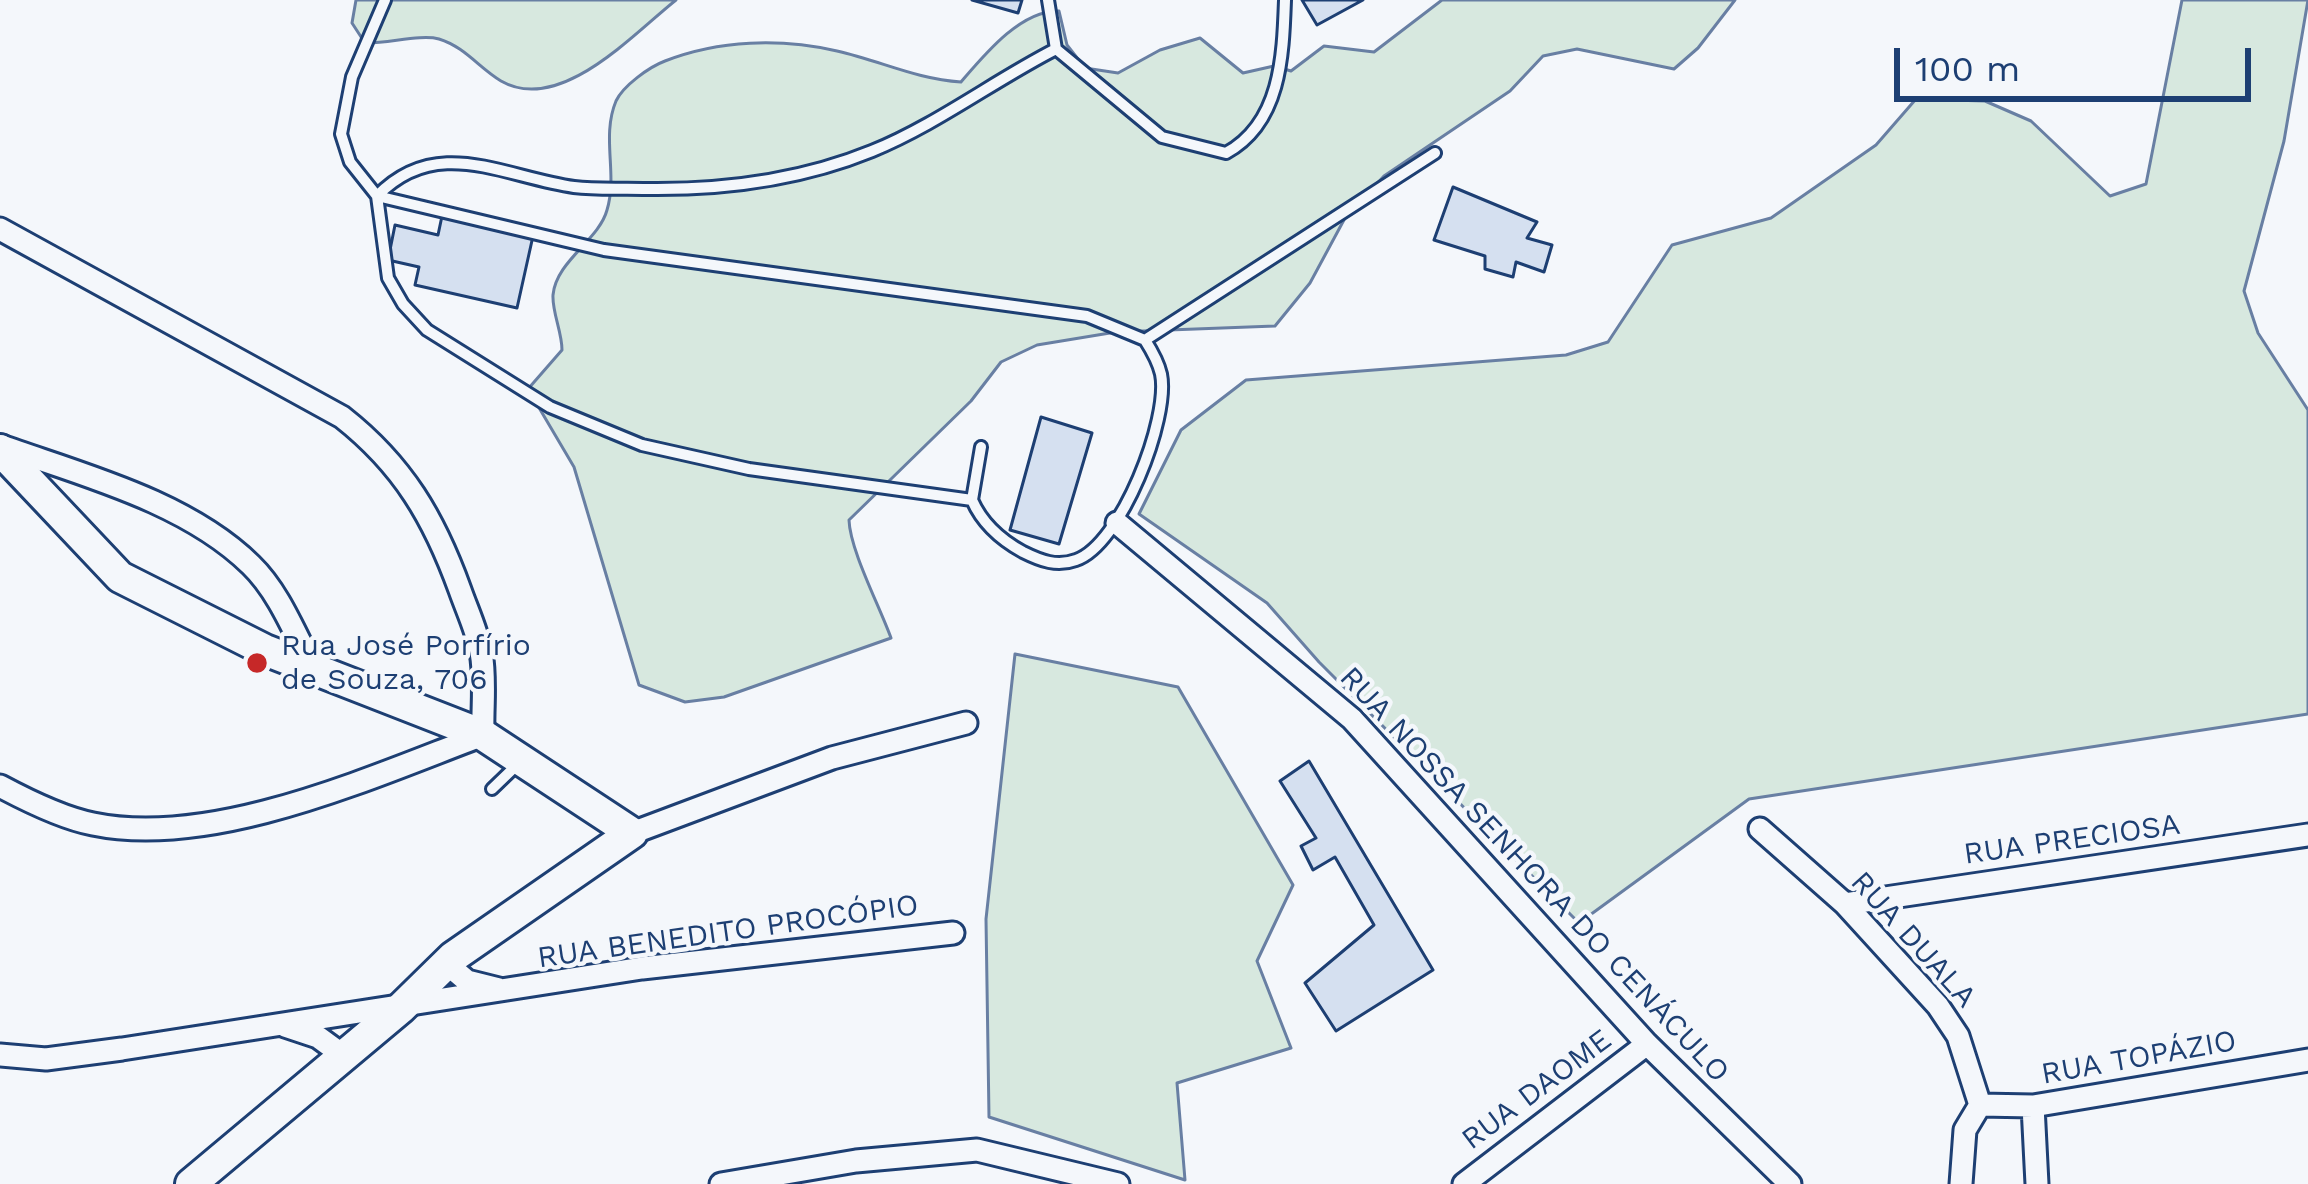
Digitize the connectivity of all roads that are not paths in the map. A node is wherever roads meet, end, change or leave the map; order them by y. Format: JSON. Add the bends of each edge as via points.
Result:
{"nodes":[{"id":1,"x":385,"y":0,"type":"edge"},
{"id":2,"x":1048,"y":0,"type":"edge"},
{"id":3,"x":1285,"y":0,"type":"edge"},
{"id":4,"x":1056,"y":49,"type":"junction"},
{"id":5,"x":1435,"y":153,"type":"dead end"},
{"id":6,"x":377,"y":196,"type":"junction"},
{"id":7,"x":0,"y":229,"type":"edge"},
{"id":8,"x":1145,"y":340,"type":"junction"},
{"id":9,"x":981,"y":447,"type":"dead end"},
{"id":10,"x":0,"y":448,"type":"edge"},
{"id":11,"x":972,"y":500,"type":"junction"},
{"id":12,"x":1117,"y":523,"type":"junction"},
{"id":13,"x":313,"y":668,"type":"junction"},
{"id":14,"x":966,"y":723,"type":"dead end"},
{"id":15,"x":483,"y":735,"type":"junction"},
{"id":16,"x":521,"y":761,"type":"junction"},
{"id":17,"x":0,"y":786,"type":"edge"},
{"id":18,"x":492,"y":789,"type":"dead end"},
{"id":19,"x":1760,"y":829,"type":"dead end"},
{"id":20,"x":632,"y":833,"type":"junction"},
{"id":21,"x":2308,"y":836,"type":"edge"},
{"id":22,"x":1845,"y":904,"type":"junction"},
{"id":23,"x":953,"y":934,"type":"dead end"},
{"id":24,"x":446,"y":963,"type":"junction"},
{"id":25,"x":512,"y":992,"type":"junction"},
{"id":26,"x":401,"y":1008,"type":"junction"},
{"id":27,"x":279,"y":1024,"type":"junction"},
{"id":28,"x":1647,"y":1044,"type":"junction"},
{"id":29,"x":0,"y":1055,"type":"edge"},
{"id":30,"x":344,"y":1056,"type":"junction"},
{"id":31,"x":2308,"y":1060,"type":"edge"},
{"id":32,"x":1980,"y":1105,"type":"junction"},
{"id":33,"x":2033,"y":1106,"type":"junction"},
{"id":34,"x":191,"y":1184,"type":"edge"},
{"id":35,"x":721,"y":1184,"type":"edge"},
{"id":36,"x":1118,"y":1184,"type":"edge"},
{"id":37,"x":1464,"y":1184,"type":"edge"},
{"id":38,"x":1790,"y":1184,"type":"edge"},
{"id":39,"x":1961,"y":1184,"type":"edge"},
{"id":40,"x":2037,"y":1184,"type":"edge"}],
"edges":[{"from":1,"to":6,"type":"lane","via":[[352,77],[341,134],[350,162]]},
{"from":2,"to":4,"type":"lane"},
{"from":3,"to":4,"type":"lane","via":[[1273,95],[1260,126],[1226,153],[1162,137]]},
{"from":4,"to":6,"type":"lane","via":[[874,150],[813,170],[706,189],[611,188],[445,164],[409,168]]},
{"from":5,"to":8,"type":"lane"},
{"from":6,"to":8,"type":"lane","via":[[604,250],[1087,316]]},
{"from":6,"to":11,"type":"lane","via":[[388,278],[404,304],[427,330],[550,407],[642,445],[728,464]]},
{"from":7,"to":15,"type":"street","via":[[342,417],[378,446],[412,484],[450,562],[481,649]]},
{"from":8,"to":12,"type":"lane","via":[[1162,376],[1160,417]]},
{"from":9,"to":11,"type":"lane"},
{"from":10,"to":13,"type":"main road","via":[[121,577]]},
{"from":10,"to":13,"type":"street","via":[[157,506],[250,564]]},
{"from":11,"to":12,"type":"lane","via":[[1010,544],[1059,564],[1098,547]]},
{"from":12,"to":28,"type":"street","name":"RUA NOSSA SENHORA DO CENÁCULO","via":[[1352,719]]},
{"from":13,"to":15,"type":"main road"},
{"from":14,"to":20,"type":"street","via":[[832,758]]},
{"from":15,"to":16,"type":"main road"},
{"from":15,"to":17,"type":"street","via":[[235,819],[184,826],[91,824]]},
{"from":16,"to":18,"type":"lane"},
{"from":16,"to":20,"type":"main road"},
{"from":19,"to":22,"type":"street","name":"RUA DUALA"},
{"from":20,"to":24,"type":"main road"},
{"from":21,"to":22,"type":"street","name":"RUA PRECIOSA"},
{"from":22,"to":32,"type":"street","name":"RUA DUALA","via":[[1958,1036]]},
{"from":23,"to":25,"type":"street","name":"RUA BENEDITO PROCÓPIO","via":[[800,947]]},
{"from":24,"to":25,"type":"street","name":"RUA BENEDITO PROCÓPIO","via":[[467,981]]},
{"from":24,"to":26,"type":"main road"},
{"from":25,"to":26,"type":"street","name":"RUA BENEDITO PROCÓPIO"},
{"from":26,"to":27,"type":"street","name":"RUA BENEDITO PROCÓPIO"},
{"from":26,"to":30,"type":"main road"},
{"from":27,"to":29,"type":"street","name":"RUA BENEDITO PROCÓPIO","via":[[46,1059]]},
{"from":27,"to":30,"type":"street"},
{"from":28,"to":37,"type":"street","name":"RUA DAOME"},
{"from":28,"to":38,"type":"street","name":"RUA NOSSA SENHORA DO CENÁCULO"},
{"from":30,"to":34,"type":"main road"},
{"from":31,"to":33,"type":"street","name":"RUA TOPÁZIO"},
{"from":32,"to":33,"type":"street","name":"RUA TOPÁZIO"},
{"from":32,"to":39,"type":"street","via":[[1965,1130]]},
{"from":33,"to":40,"type":"street"},
{"from":35,"to":36,"type":"street","via":[[976,1150]]}]}
